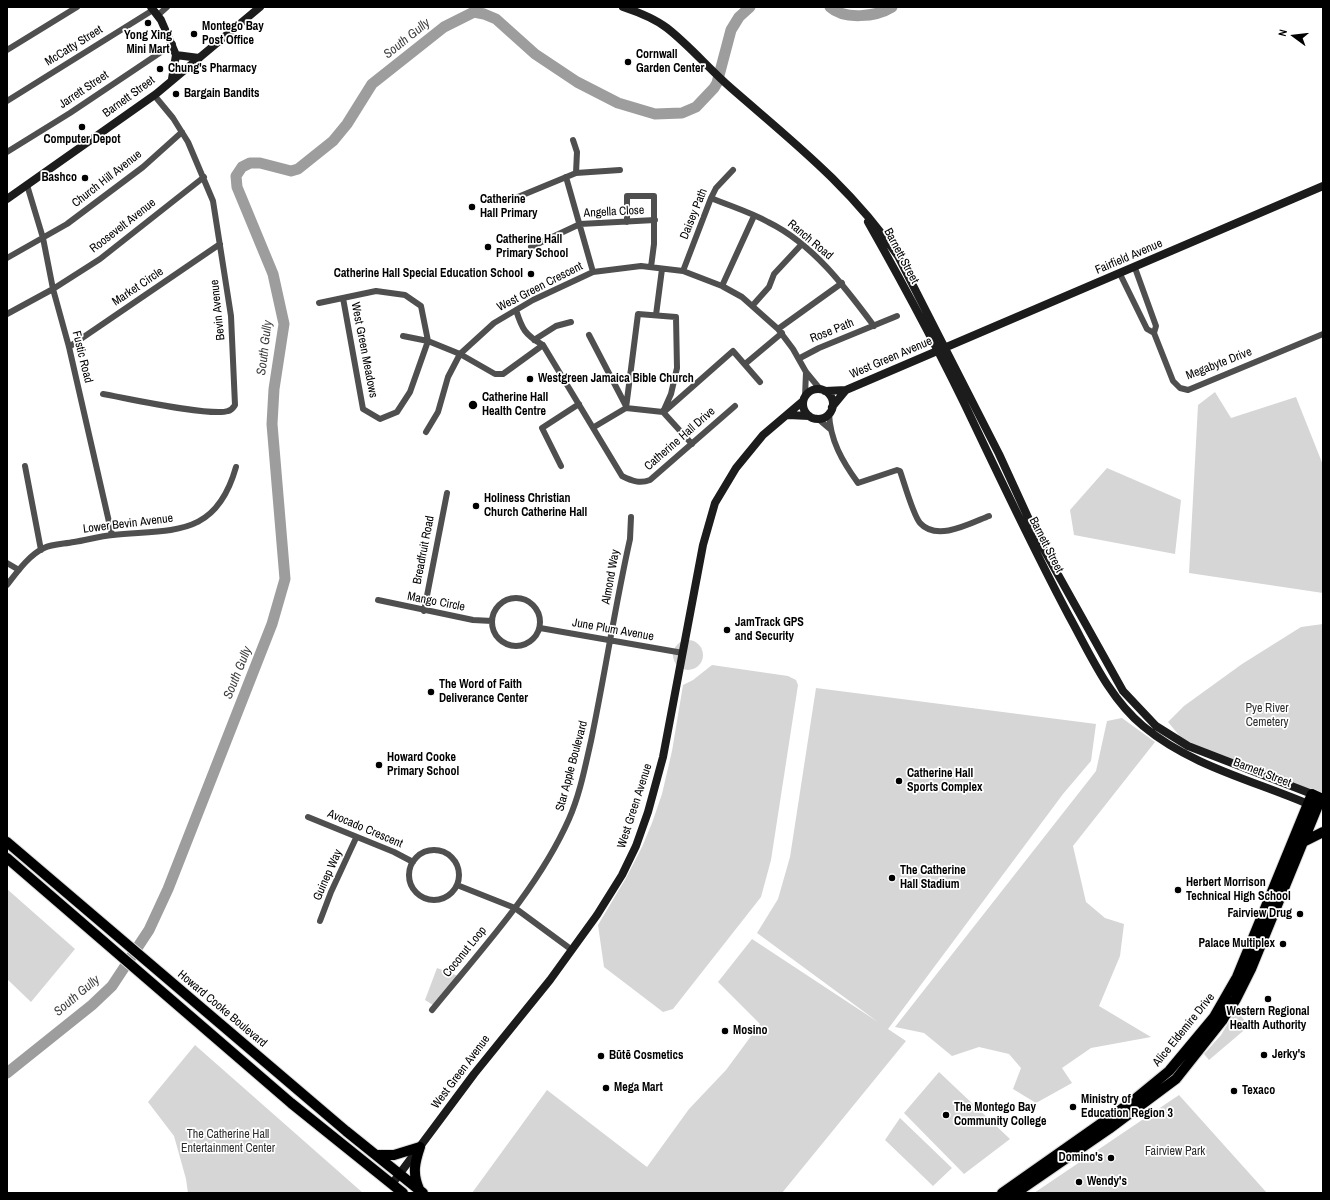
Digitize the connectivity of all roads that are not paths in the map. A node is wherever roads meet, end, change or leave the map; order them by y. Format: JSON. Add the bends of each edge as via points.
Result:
{"nodes":[{"id":1,"x":77,"y":7,"type":"edge"},
{"id":2,"x":167,"y":7,"type":"edge"},
{"id":3,"x":260,"y":7,"type":"edge"},
{"id":4,"x":623,"y":7,"type":"edge"},
{"id":5,"x":154,"y":11,"type":"edge"},
{"id":6,"x":172,"y":44,"type":"junction"},
{"id":7,"x":7,"y":50,"type":"edge"},
{"id":8,"x":176,"y":55,"type":"junction"},
{"id":9,"x":199,"y":58,"type":"junction"},
{"id":10,"x":172,"y":79,"type":"junction"},
{"id":11,"x":154,"y":95,"type":"junction"},
{"id":12,"x":7,"y":101,"type":"edge"},
{"id":13,"x":182,"y":132,"type":"junction"},
{"id":14,"x":573,"y":140,"type":"dead end"},
{"id":15,"x":7,"y":152,"type":"edge"},
{"id":16,"x":620,"y":170,"type":"dead end"},
{"id":17,"x":733,"y":170,"type":"dead end"},
{"id":18,"x":576,"y":173,"type":"junction"},
{"id":19,"x":204,"y":177,"type":"junction"},
{"id":20,"x":566,"y":177,"type":"junction"},
{"id":21,"x":27,"y":185,"type":"junction"},
{"id":22,"x":1323,"y":186,"type":"edge"},
{"id":23,"x":711,"y":198,"type":"junction"},
{"id":24,"x":7,"y":199,"type":"edge"},
{"id":25,"x":514,"y":199,"type":"dead end"},
{"id":26,"x":754,"y":216,"type":"junction"},
{"id":27,"x":655,"y":220,"type":"junction"},
{"id":28,"x":627,"y":222,"type":"junction"},
{"id":29,"x":580,"y":224,"type":"junction"},
{"id":30,"x":43,"y":238,"type":"junction"},
{"id":31,"x":220,"y":244,"type":"junction"},
{"id":32,"x":801,"y":245,"type":"junction"},
{"id":33,"x":532,"y":247,"type":"dead end"},
{"id":34,"x":7,"y":258,"type":"edge"},
{"id":35,"x":651,"y":267,"type":"junction"},
{"id":36,"x":1135,"y":268,"type":"junction"},
{"id":37,"x":662,"y":269,"type":"junction"},
{"id":38,"x":683,"y":271,"type":"junction"},
{"id":39,"x":593,"y":272,"type":"junction"},
{"id":40,"x":1120,"y":274,"type":"junction"},
{"id":41,"x":842,"y":283,"type":"junction"},
{"id":42,"x":722,"y":286,"type":"junction"},
{"id":43,"x":53,"y":289,"type":"junction"},
{"id":44,"x":343,"y":298,"type":"junction"},
{"id":45,"x":319,"y":303,"type":"dead end"},
{"id":46,"x":752,"y":305,"type":"junction"},
{"id":47,"x":516,"y":310,"type":"junction"},
{"id":48,"x":7,"y":314,"type":"edge"},
{"id":49,"x":656,"y":316,"type":"junction"},
{"id":50,"x":897,"y":316,"type":"dead end"},
{"id":51,"x":571,"y":322,"type":"dead end"},
{"id":52,"x":874,"y":326,"type":"junction"},
{"id":53,"x":780,"y":331,"type":"junction"},
{"id":54,"x":1154,"y":333,"type":"junction"},
{"id":55,"x":1323,"y":334,"type":"edge"},
{"id":56,"x":589,"y":335,"type":"dead end"},
{"id":57,"x":403,"y":336,"type":"dead end"},
{"id":58,"x":534,"y":340,"type":"junction"},
{"id":59,"x":428,"y":341,"type":"junction"},
{"id":60,"x":543,"y":345,"type":"junction"},
{"id":61,"x":69,"y":348,"type":"junction"},
{"id":62,"x":941,"y":350,"type":"junction"},
{"id":63,"x":460,"y":354,"type":"junction"},
{"id":64,"x":800,"y":358,"type":"junction"},
{"id":65,"x":745,"y":364,"type":"junction"},
{"id":66,"x":806,"y":372,"type":"junction"},
{"id":67,"x":760,"y":382,"type":"dead end"},
{"id":68,"x":823,"y":390,"type":"junction"},
{"id":69,"x":846,"y":390,"type":"junction"},
{"id":70,"x":103,"y":394,"type":"dead end"},
{"id":71,"x":804,"y":399,"type":"junction"},
{"id":72,"x":579,"y":404,"type":"junction"},
{"id":73,"x":735,"y":406,"type":"dead end"},
{"id":74,"x":626,"y":408,"type":"junction"},
{"id":75,"x":831,"y":410,"type":"junction"},
{"id":76,"x":664,"y":412,"type":"junction"},
{"id":77,"x":788,"y":415,"type":"junction"},
{"id":78,"x":813,"y":417,"type":"junction"},
{"id":79,"x":594,"y":427,"type":"junction"},
{"id":80,"x":830,"y":430,"type":"junction"},
{"id":81,"x":426,"y":432,"type":"dead end"},
{"id":82,"x":692,"y":444,"type":"junction"},
{"id":83,"x":25,"y":466,"type":"dead end"},
{"id":84,"x":561,"y":466,"type":"dead end"},
{"id":85,"x":236,"y":467,"type":"dead end"},
{"id":86,"x":447,"y":493,"type":"dead end"},
{"id":87,"x":989,"y":516,"type":"dead end"},
{"id":88,"x":631,"y":517,"type":"dead end"},
{"id":89,"x":112,"y":535,"type":"junction"},
{"id":90,"x":41,"y":550,"type":"junction"},
{"id":91,"x":7,"y":563,"type":"edge"},
{"id":92,"x":18,"y":570,"type":"junction"},
{"id":93,"x":7,"y":584,"type":"edge"},
{"id":94,"x":378,"y":600,"type":"dead end"},
{"id":95,"x":424,"y":611,"type":"junction"},
{"id":96,"x":492,"y":621,"type":"junction"},
{"id":97,"x":540,"y":628,"type":"junction"},
{"id":98,"x":610,"y":640,"type":"junction"},
{"id":99,"x":683,"y":653,"type":"junction"},
{"id":100,"x":1317,"y":802,"type":"edge"},
{"id":101,"x":308,"y":817,"type":"dead end"},
{"id":102,"x":1323,"y":832,"type":"edge"},
{"id":103,"x":356,"y":838,"type":"junction"},
{"id":104,"x":7,"y":842,"type":"edge"},
{"id":105,"x":1303,"y":842,"type":"junction"},
{"id":106,"x":7,"y":858,"type":"edge"},
{"id":107,"x":413,"y":862,"type":"junction"},
{"id":108,"x":457,"y":885,"type":"junction"},
{"id":109,"x":515,"y":908,"type":"junction"},
{"id":110,"x":320,"y":921,"type":"dead end"},
{"id":111,"x":572,"y":950,"type":"junction"},
{"id":112,"x":432,"y":1010,"type":"dead end"},
{"id":113,"x":420,"y":1147,"type":"junction"},
{"id":114,"x":376,"y":1155,"type":"junction"},
{"id":115,"x":399,"y":1174,"type":"junction"},
{"id":116,"x":392,"y":1184,"type":"junction"},
{"id":117,"x":421,"y":1191,"type":"edge"},
{"id":118,"x":403,"y":1193,"type":"edge"},
{"id":119,"x":1002,"y":1193,"type":"edge"},
{"id":120,"x":1016,"y":1193,"type":"edge"}],
"edges":[{"from":1,"to":7,"type":"street"},
{"from":2,"to":5,"type":"street","name":"McCatty Street"},
{"from":3,"to":9,"type":"main road","name":"Barnett Street"},
{"from":4,"to":62,"type":"main road","name":"Barnett Street","via":[[666,27],[710,69],[817,161],[858,203]]},
{"from":5,"to":6,"type":"main road"},
{"from":5,"to":12,"type":"street","name":"McCatty Street"},
{"from":6,"to":8,"type":"main road"},
{"from":6,"to":15,"type":"street","name":"Jarrett Street"},
{"from":8,"to":9,"type":"main road"},
{"from":8,"to":10,"type":"main road"},
{"from":9,"to":10,"type":"main road","name":"Barnett Street"},
{"from":10,"to":11,"type":"main road","name":"Barnett Street"},
{"from":11,"to":13,"type":"street","name":"Bevin Avenue"},
{"from":11,"to":21,"type":"main road","name":"Barnett Street"},
{"from":13,"to":19,"type":"street","name":"Bevin Avenue"},
{"from":13,"to":30,"type":"street","name":"Church Hill Avenue","via":[[126,180],[67,224]]},
{"from":14,"to":18,"type":"street","via":[[577,152]]},
{"from":16,"to":18,"type":"street"},
{"from":17,"to":23,"type":"street","name":"Daisey Path","via":[[716,188]]},
{"from":18,"to":20,"type":"street"},
{"from":19,"to":31,"type":"street","name":"Bevin Avenue","via":[[213,201]]},
{"from":19,"to":43,"type":"street","name":"Roosevelt Avenue","via":[[100,259]]},
{"from":20,"to":25,"type":"street"},
{"from":20,"to":29,"type":"street"},
{"from":21,"to":24,"type":"main road","name":"Barnett Street"},
{"from":21,"to":30,"type":"street","name":"Fustic Road"},
{"from":22,"to":36,"type":"main road","name":"Fairfield Avenue"},
{"from":23,"to":26,"type":"street","name":"Ranch Road"},
{"from":23,"to":38,"type":"street","name":"Daisey Path"},
{"from":26,"to":32,"type":"street","name":"Ranch Road","via":[[775,226]]},
{"from":26,"to":42,"type":"street"},
{"from":27,"to":28,"type":"street","name":"Angella Close"},
{"from":27,"to":28,"type":"street","via":[[654,196],[628,196]]},
{"from":27,"to":35,"type":"street"},
{"from":28,"to":29,"type":"street","name":"Angella Close"},
{"from":29,"to":33,"type":"street","name":"Angella Close"},
{"from":29,"to":39,"type":"street"},
{"from":30,"to":34,"type":"street","name":"Church Hill Avenue"},
{"from":30,"to":43,"type":"street","name":"Fustic Road"},
{"from":31,"to":61,"type":"street","name":"Market Circle"},
{"from":31,"to":70,"type":"street","name":"Bevin Avenue","via":[[232,316],[233,407],[222,412],[189,409]]},
{"from":32,"to":41,"type":"street","name":"Ranch Road"},
{"from":32,"to":46,"type":"street","via":[[774,274],[769,287]]},
{"from":35,"to":37,"type":"street","name":"West Green Crescent"},
{"from":35,"to":39,"type":"street","name":"West Green Crescent"},
{"from":36,"to":40,"type":"main road","name":"Fairfield Avenue"},
{"from":36,"to":54,"type":"street","name":"Megabyte Drive","via":[[1156,326]]},
{"from":37,"to":38,"type":"street","name":"West Green Crescent"},
{"from":37,"to":49,"type":"street"},
{"from":38,"to":42,"type":"street","name":"West Green Crescent"},
{"from":39,"to":47,"type":"street","name":"West Green Crescent"},
{"from":40,"to":54,"type":"street","name":"Megabyte Drive","via":[[1147,329]]},
{"from":40,"to":62,"type":"main road","name":"Fairfield Avenue"},
{"from":41,"to":52,"type":"street","name":"Ranch Road"},
{"from":41,"to":53,"type":"street"},
{"from":42,"to":46,"type":"street","name":"West Green Crescent"},
{"from":43,"to":48,"type":"street","name":"Roosevelt Avenue"},
{"from":43,"to":61,"type":"street","name":"Fustic Road"},
{"from":44,"to":45,"type":"street"},
{"from":44,"to":59,"type":"street","name":"West Green Meadows","via":[[376,291],[405,295],[421,306]]},
{"from":44,"to":59,"type":"street","name":"West Green Meadows","via":[[364,409],[371,415],[380,419],[397,412],[410,392]]},
{"from":46,"to":53,"type":"street","name":"West Green Crescent"},
{"from":47,"to":58,"type":"street","name":"Catherine Hall Drive","via":[[521,327],[528,337]]},
{"from":47,"to":63,"type":"street","name":"West Green Crescent","via":[[494,323]]},
{"from":49,"to":74,"type":"street","via":[[638,314]]},
{"from":49,"to":76,"type":"street","via":[[676,317],[678,368]]},
{"from":50,"to":52,"type":"street","name":"Rose Path"},
{"from":51,"to":58,"type":"street","via":[[556,326]]},
{"from":52,"to":64,"type":"street","name":"Rose Path"},
{"from":53,"to":64,"type":"street","name":"West Green Crescent"},
{"from":53,"to":65,"type":"street"},
{"from":54,"to":55,"type":"street","name":"Megabyte Drive","via":[[1173,381],[1180,388],[1188,390]]},
{"from":56,"to":74,"type":"street"},
{"from":57,"to":59,"type":"street"},
{"from":58,"to":60,"type":"street","name":"Catherine Hall Drive"},
{"from":59,"to":63,"type":"street"},
{"from":60,"to":63,"type":"street","via":[[503,374],[495,374]]},
{"from":60,"to":72,"type":"street","name":"Catherine Hall Drive"},
{"from":61,"to":89,"type":"street","name":"Fustic Road"},
{"from":62,"to":69,"type":"main road","name":"West Green Avenue"},
{"from":62,"to":100,"type":"main road","name":"Barnett Street","via":[[999,454],[1037,537],[1123,691],[1156,726],[1188,746]]},
{"from":62,"to":100,"type":"main road","name":"Barnett Street","via":[[1054,586],[1092,660],[1117,699],[1143,725],[1175,749],[1256,785]]},
{"from":63,"to":81,"type":"street","name":"West Green Crescent","via":[[448,377],[438,412]]},
{"from":64,"to":66,"type":"street","name":"West Green Crescent"},
{"from":65,"to":67,"type":"street"},
{"from":65,"to":76,"type":"street","via":[[733,350]]},
{"from":66,"to":68,"type":"street","name":"West Green Crescent"},
{"from":66,"to":71,"type":"street","name":"West Green Crescent"},
{"from":68,"to":69,"type":"main road","name":"West Green Avenue"},
{"from":68,"to":71,"type":"main road","via":[[812,390]]},
{"from":68,"to":75,"type":"main road","via":[[831,398]]},
{"from":69,"to":75,"type":"main road","name":"West Green Avenue"},
{"from":71,"to":77,"type":"main road","name":"West Green Avenue"},
{"from":71,"to":78,"type":"main road","via":[[804,410]]},
{"from":72,"to":79,"type":"street","name":"Catherine Hall Drive"},
{"from":72,"to":84,"type":"street","via":[[542,428]]},
{"from":73,"to":82,"type":"street","name":"Catherine Hall Drive"},
{"from":74,"to":76,"type":"street"},
{"from":74,"to":79,"type":"street"},
{"from":75,"to":78,"type":"main road","via":[[824,417]]},
{"from":75,"to":80,"type":"street"},
{"from":76,"to":82,"type":"street"},
{"from":77,"to":78,"type":"main road"},
{"from":77,"to":99,"type":"main road","name":"West Green Avenue","via":[[763,435],[736,468],[715,503],[703,545]]},
{"from":78,"to":80,"type":"street"},
{"from":79,"to":82,"type":"street","name":"Catherine Hall Drive","via":[[622,476],[633,482],[644,483],[650,480]]},
{"from":80,"to":87,"type":"street","via":[[835,448],[858,484],[900,471],[919,522],[927,528],[950,530]]},
{"from":83,"to":90,"type":"street"},
{"from":85,"to":89,"type":"street","name":"Lower Bevin Avenue","via":[[221,503],[191,526],[164,532]]},
{"from":86,"to":95,"type":"street","name":"Breadfruit Road"},
{"from":88,"to":98,"type":"street","name":"Almond Way","via":[[630,539]]},
{"from":89,"to":90,"type":"street","name":"Lower Bevin Avenue"},
{"from":90,"to":92,"type":"street","name":"Lower Bevin Avenue"},
{"from":91,"to":92,"type":"street"},
{"from":92,"to":93,"type":"street","name":"Lower Bevin Avenue"},
{"from":94,"to":95,"type":"street","name":"Mango Circle"},
{"from":95,"to":96,"type":"street","name":"Mango Circle"},
{"from":96,"to":97,"type":"street","via":[[496,637],[510,646],[518,647],[532,641]]},
{"from":96,"to":97,"type":"street","via":[[494,611],[501,604],[510,599],[520,598],[538,611]]},
{"from":97,"to":98,"type":"street","name":"June Plum Avenue"},
{"from":98,"to":99,"type":"street","name":"June Plum Avenue"},
{"from":98,"to":109,"type":"street","name":"Star Apple Boulevard","via":[[586,766],[572,811],[556,846]]},
{"from":99,"to":111,"type":"main road","name":"West Green Avenue","via":[[663,757],[636,846],[622,875]]},
{"from":100,"to":105,"type":"main road","name":"Alice Eldemire Drive"},
{"from":100,"to":119,"type":"main road","name":"Alice Eldemire Drive","via":[[1237,977],[1214,1017],[1169,1071],[1130,1103]]},
{"from":101,"to":103,"type":"street","name":"Avocado Crescent"},
{"from":102,"to":105,"type":"main road"},
{"from":103,"to":107,"type":"street","name":"Avocado Crescent"},
{"from":103,"to":110,"type":"street","name":"Guinep Way"},
{"from":104,"to":114,"type":"main road","name":"Howard Cooke Boulevard"},
{"from":105,"to":120,"type":"main road","name":"Alice Eldemire Drive","via":[[1251,970],[1236,999],[1176,1079]]},
{"from":106,"to":116,"type":"main road","via":[[291,1103]]},
{"from":107,"to":108,"type":"street","via":[[424,852],[431,850],[446,853],[456,864]]},
{"from":107,"to":108,"type":"street","via":[[409,871],[410,882],[415,892],[424,898],[445,898]]},
{"from":108,"to":109,"type":"street"},
{"from":109,"to":111,"type":"street"},
{"from":109,"to":112,"type":"street","name":"Coconut Loop"},
{"from":111,"to":113,"type":"main road","name":"West Green Avenue"},
{"from":113,"to":114,"type":"main road","via":[[394,1155]]},
{"from":113,"to":115,"type":"main road","name":"West Green Avenue"},
{"from":113,"to":117,"type":"main road","via":[[414,1165],[415,1180]]},
{"from":114,"to":115,"type":"main road","name":"Howard Cooke Boulevard"},
{"from":115,"to":116,"type":"main road","name":"West Green Avenue"},
{"from":115,"to":117,"type":"main road","name":"Howard Cooke Boulevard"},
{"from":116,"to":118,"type":"main road"}]}
